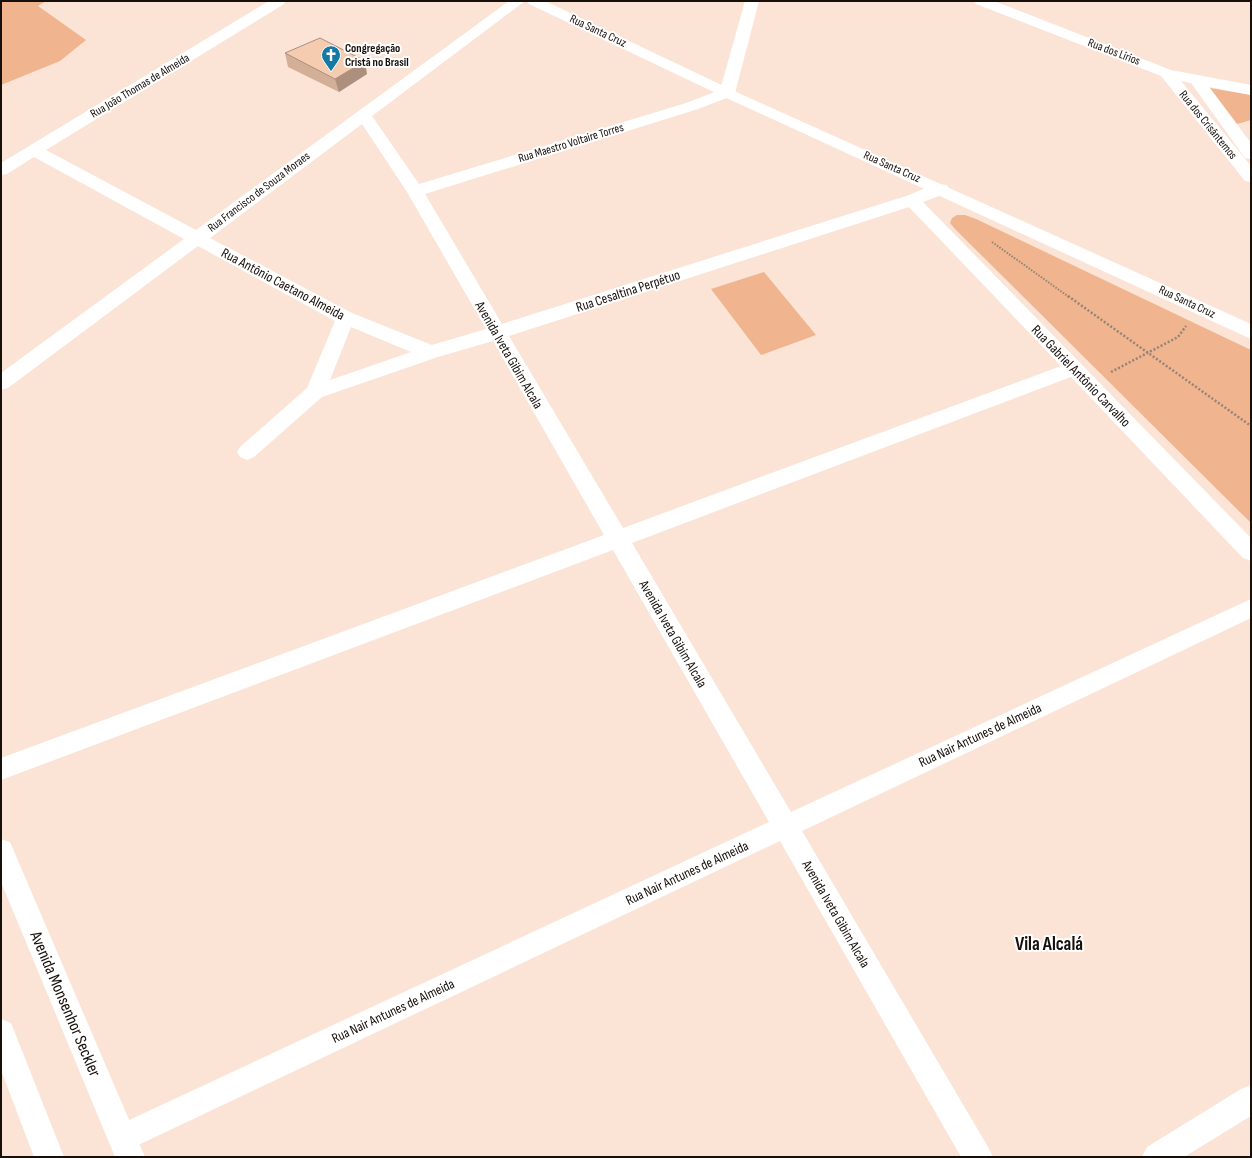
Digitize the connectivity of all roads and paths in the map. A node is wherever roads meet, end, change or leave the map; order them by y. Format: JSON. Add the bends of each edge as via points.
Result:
{"nodes":[{"id":1,"x":518,"y":1,"type":"edge"},
{"id":2,"x":534,"y":1,"type":"edge"},
{"id":3,"x":752,"y":1,"type":"edge"},
{"id":4,"x":981,"y":1,"type":"edge"},
{"id":5,"x":268,"y":4,"type":"edge"},
{"id":6,"x":1166,"y":73,"type":"junction"},
{"id":7,"x":1196,"y":80,"type":"junction"},
{"id":8,"x":1251,"y":90,"type":"edge"},
{"id":9,"x":727,"y":93,"type":"junction"},
{"id":10,"x":363,"y":114,"type":"junction"},
{"id":11,"x":1245,"y":135,"type":"edge"},
{"id":12,"x":34,"y":150,"type":"junction"},
{"id":13,"x":1251,"y":154,"type":"edge"},
{"id":14,"x":1,"y":170,"type":"edge"},
{"id":15,"x":1251,"y":177,"type":"edge"},
{"id":16,"x":941,"y":189,"type":"junction"},
{"id":17,"x":415,"y":192,"type":"junction"},
{"id":18,"x":912,"y":200,"type":"junction"},
{"id":19,"x":197,"y":238,"type":"junction"},
{"id":20,"x":992,"y":242,"type":"dead end"},
{"id":21,"x":1200,"y":309,"type":"junction"},
{"id":22,"x":345,"y":318,"type":"junction"},
{"id":23,"x":1251,"y":332,"type":"edge"},
{"id":24,"x":496,"y":333,"type":"junction"},
{"id":25,"x":431,"y":352,"type":"junction"},
{"id":26,"x":1148,"y":353,"type":"junction"},
{"id":27,"x":1074,"y":369,"type":"junction"},
{"id":28,"x":1,"y":383,"type":"edge"},
{"id":29,"x":1089,"y":384,"type":"junction"},
{"id":30,"x":315,"y":392,"type":"junction"},
{"id":31,"x":1251,"y":426,"type":"edge"},
{"id":32,"x":247,"y":452,"type":"dead end"},
{"id":33,"x":617,"y":540,"type":"junction"},
{"id":34,"x":1251,"y":552,"type":"edge"},
{"id":35,"x":1251,"y":608,"type":"edge"},
{"id":36,"x":1,"y":769,"type":"edge"},
{"id":37,"x":785,"y":827,"type":"junction"},
{"id":38,"x":1,"y":851,"type":"edge"},
{"id":39,"x":1,"y":1033,"type":"edge"},
{"id":40,"x":1251,"y":1099,"type":"edge"},
{"id":41,"x":126,"y":1147,"type":"edge"},
{"id":42,"x":49,"y":1157,"type":"edge"},
{"id":43,"x":978,"y":1157,"type":"edge"},
{"id":44,"x":1156,"y":1157,"type":"edge"}],
"edges":[{"from":1,"to":10,"type":"street","name":"Rua Francisco de Souza Moraes"},
{"from":2,"to":9,"type":"street","name":"Rua Santa Cruz"},
{"from":3,"to":9,"type":"street"},
{"from":4,"to":6,"type":"street","name":"Rua dos Lírios"},
{"from":5,"to":12,"type":"street","name":"Rua João Thomas de Almeida"},
{"from":6,"to":7,"type":"street","name":"Rua dos Lírios"},
{"from":6,"to":15,"type":"street","name":"Rua dos Crisântemos"},
{"from":7,"to":8,"type":"street","name":"Rua dos Lírios"},
{"from":7,"to":11,"type":"street","name":"Rua dos Crisântemos"},
{"from":9,"to":16,"type":"street","name":"Rua Santa Cruz"},
{"from":9,"to":17,"type":"street","name":"Rua Maestro Voltaire Torres"},
{"from":10,"to":17,"type":"street","name":"Avenida Iveta Gibim Alcala"},
{"from":10,"to":19,"type":"street","name":"Rua Francisco de Souza Moraes"},
{"from":11,"to":13,"type":"street","name":"Rua dos Crisântemos"},
{"from":12,"to":14,"type":"street","name":"Rua João Thomas de Almeida"},
{"from":12,"to":19,"type":"street","name":"Rua Antônio Caetano Almeida"},
{"from":16,"to":18,"type":"street","name":"Rua Cesaltina Perpétuo"},
{"from":16,"to":21,"type":"street","name":"Rua Santa Cruz"},
{"from":17,"to":24,"type":"street","name":"Avenida Iveta Gibim Alcala"},
{"from":18,"to":24,"type":"street","name":"Rua Cesaltina Perpétuo"},
{"from":18,"to":27,"type":"street","name":"Rua Gabriel Antônio Carvalho"},
{"from":19,"to":22,"type":"street","name":"Rua Antônio Caetano Almeida"},
{"from":19,"to":28,"type":"street","name":"Rua Francisco de Souza Moraes"},
{"from":20,"to":26,"type":"path"},
{"from":21,"to":23,"type":"street","name":"Rua Santa Cruz"},
{"from":21,"to":26,"type":"path","via":[[1178,337]]},
{"from":22,"to":25,"type":"street","name":"Rua Antônio Caetano Almeida"},
{"from":22,"to":30,"type":"street","name":"Rua Cesaltina Perpétuo"},
{"from":24,"to":25,"type":"street","name":"Rua Cesaltina Perpétuo"},
{"from":24,"to":33,"type":"street","name":"Avenida Iveta Gibim Alcala"},
{"from":25,"to":30,"type":"street","name":"Rua Cesaltina Perpétuo"},
{"from":26,"to":29,"type":"path"},
{"from":26,"to":31,"type":"path"},
{"from":27,"to":29,"type":"street","name":"Rua Gabriel Antônio Carvalho"},
{"from":27,"to":33,"type":"street"},
{"from":29,"to":34,"type":"street","name":"Rua Gabriel Antônio Carvalho"},
{"from":30,"to":32,"type":"street","name":"Rua Cesaltina Perpétuo"},
{"from":33,"to":36,"type":"street"},
{"from":33,"to":37,"type":"street","name":"Avenida Iveta Gibim Alcala"},
{"from":35,"to":37,"type":"street","name":"Rua Nair Antunes de Almeida"},
{"from":37,"to":41,"type":"street","name":"Rua Nair Antunes de Almeida"},
{"from":37,"to":43,"type":"street","name":"Avenida Iveta Gibim Alcala"},
{"from":38,"to":41,"type":"street","name":"Avenida Monsenhor Seckler"},
{"from":39,"to":42,"type":"street"},
{"from":40,"to":44,"type":"street"}]}
